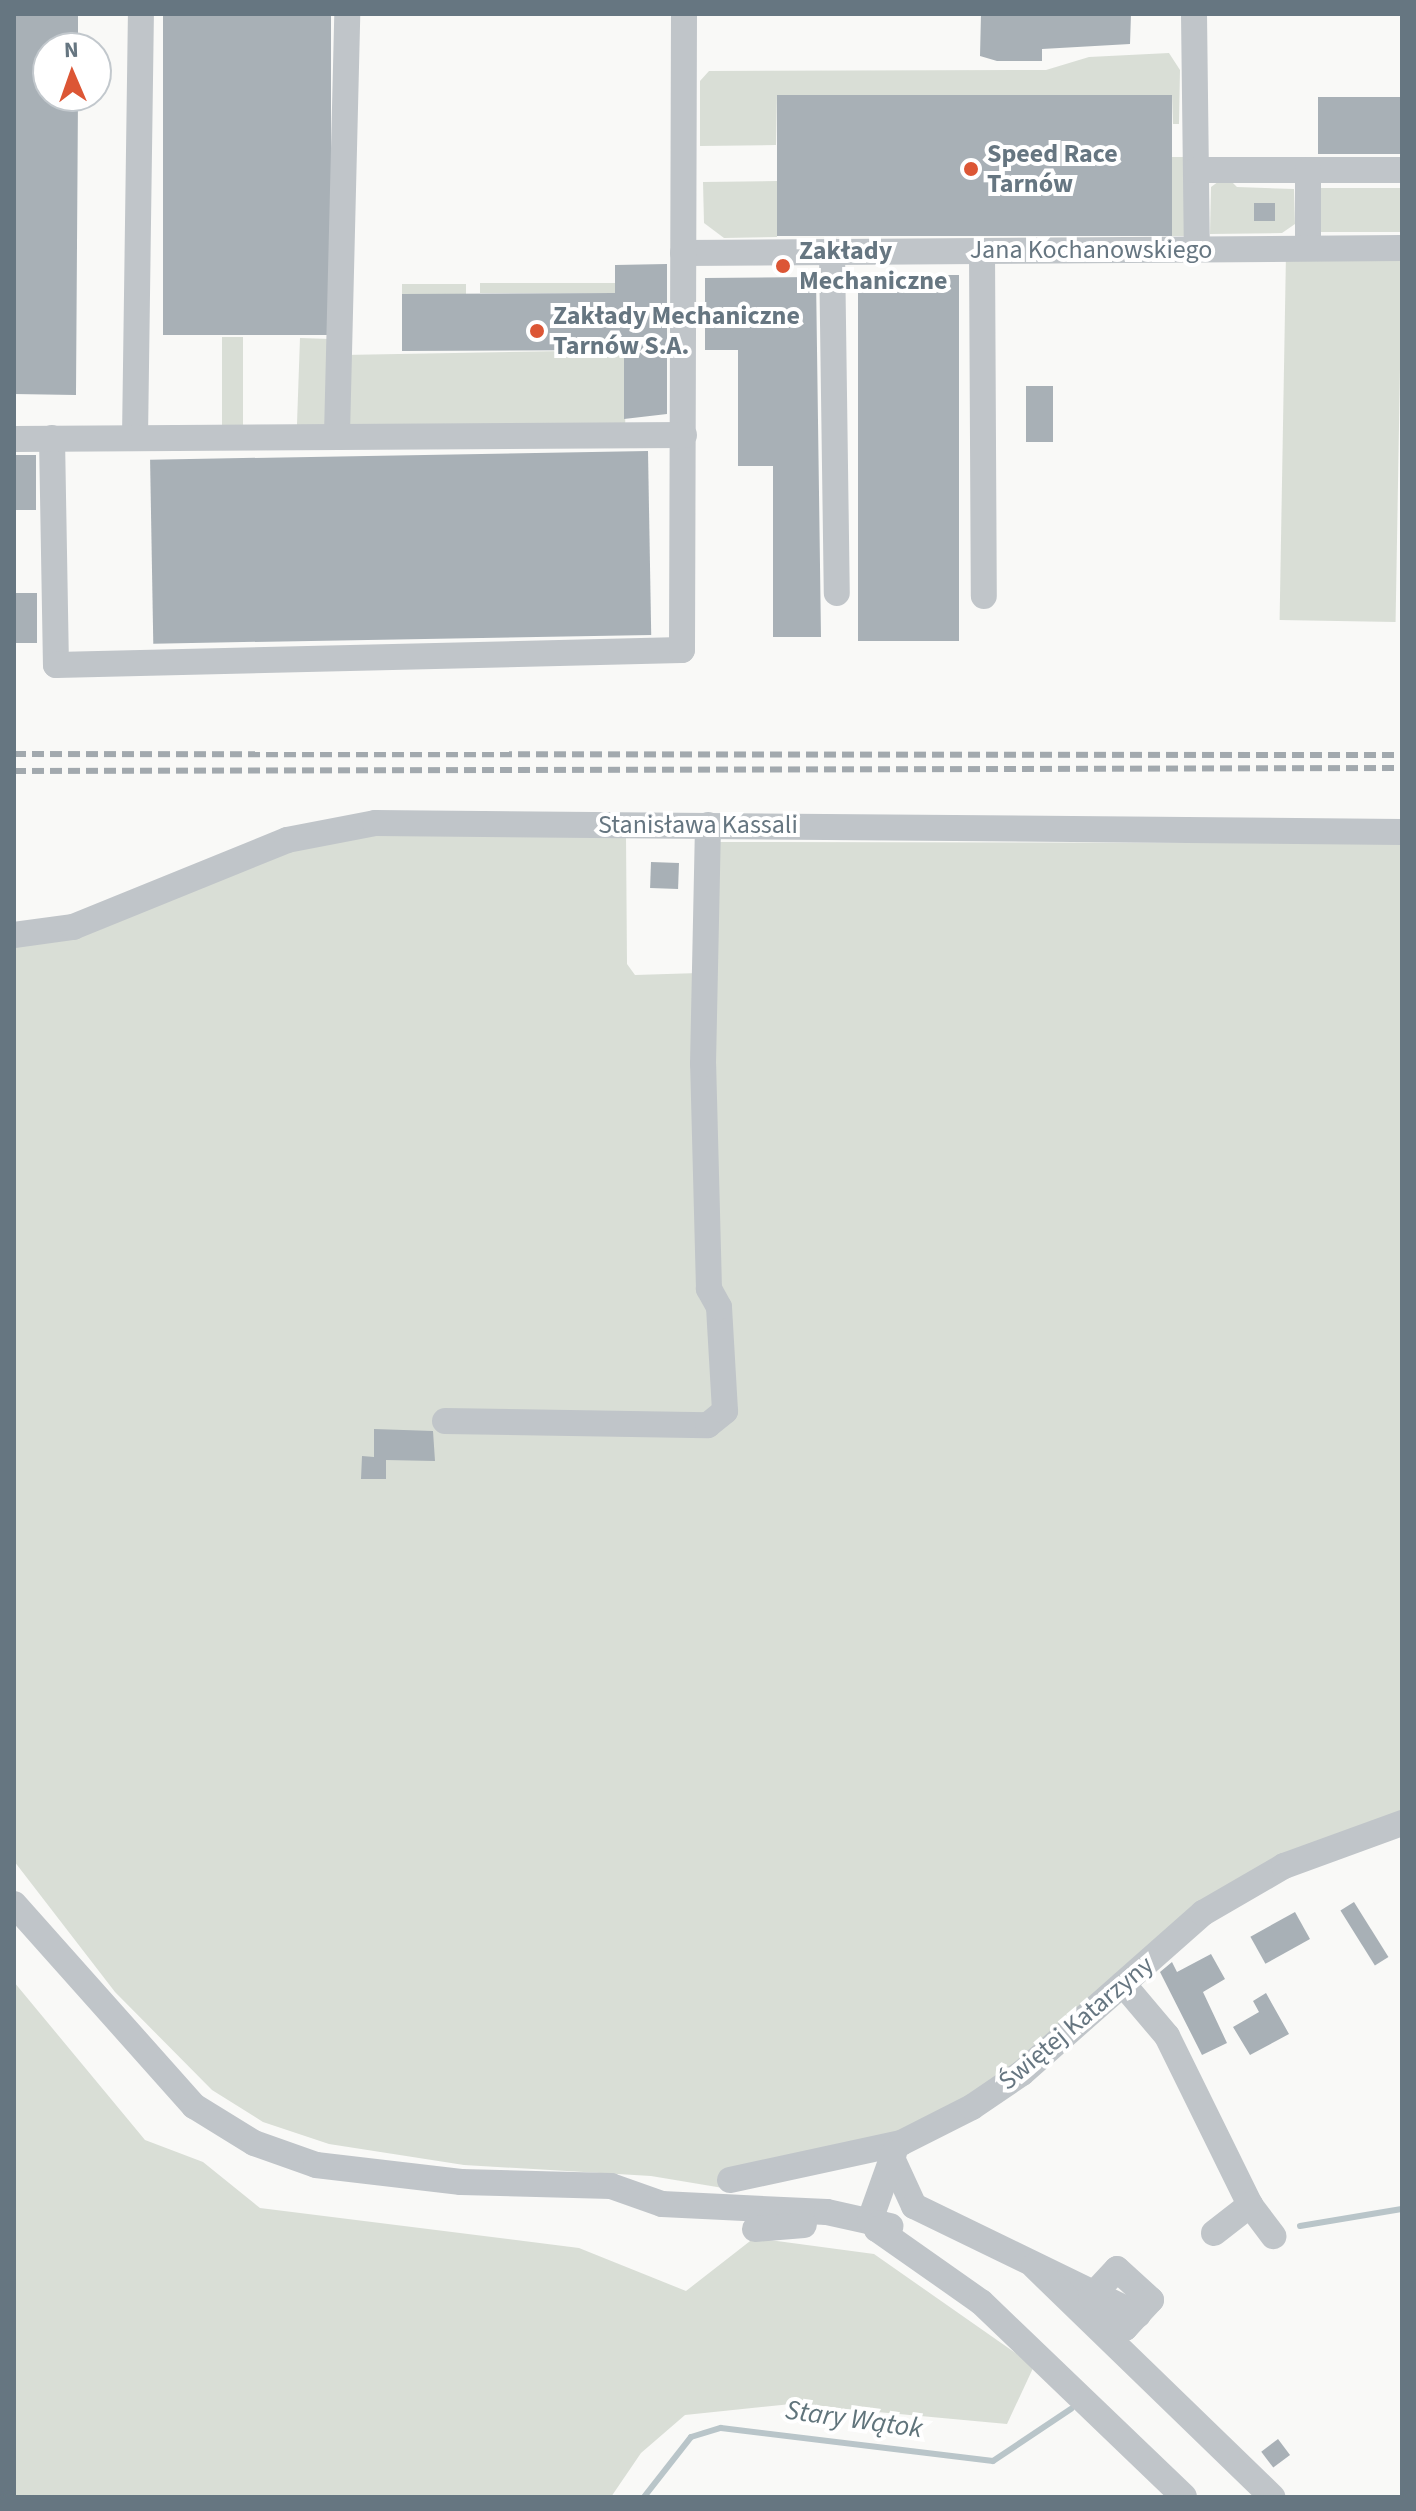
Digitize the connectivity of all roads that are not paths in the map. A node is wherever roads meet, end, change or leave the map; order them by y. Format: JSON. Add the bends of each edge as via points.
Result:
{"nodes":[{"id":1,"x":141,"y":14,"type":"edge"},
{"id":2,"x":347,"y":14,"type":"edge"},
{"id":3,"x":684,"y":14,"type":"edge"},
{"id":4,"x":1194,"y":14,"type":"edge"},
{"id":5,"x":1196,"y":170,"type":"junction"},
{"id":6,"x":1308,"y":170,"type":"junction"},
{"id":7,"x":1402,"y":170,"type":"edge"},
{"id":8,"x":1308,"y":248,"type":"junction"},
{"id":9,"x":1402,"y":248,"type":"edge"},
{"id":10,"x":1197,"y":249,"type":"junction"},
{"id":11,"x":832,"y":251,"type":"junction"},
{"id":12,"x":982,"y":251,"type":"junction"},
{"id":13,"x":683,"y":253,"type":"junction"},
{"id":14,"x":337,"y":435,"type":"junction"},
{"id":15,"x":684,"y":435,"type":"junction"},
{"id":16,"x":52,"y":438,"type":"junction"},
{"id":17,"x":135,"y":438,"type":"junction"},
{"id":18,"x":14,"y":439,"type":"edge"},
{"id":19,"x":837,"y":593,"type":"dead end"},
{"id":20,"x":984,"y":596,"type":"dead end"},
{"id":21,"x":708,"y":825,"type":"junction"},
{"id":22,"x":1402,"y":832,"type":"edge"},
{"id":23,"x":14,"y":935,"type":"edge"},
{"id":24,"x":445,"y":1421,"type":"dead end"},
{"id":25,"x":1402,"y":1823,"type":"edge"},
{"id":26,"x":14,"y":1904,"type":"edge"},
{"id":27,"x":1123,"y":1984,"type":"junction"},
{"id":28,"x":896,"y":2150,"type":"junction"},
{"id":29,"x":730,"y":2180,"type":"dead end"},
{"id":30,"x":1250,"y":2205,"type":"junction"},
{"id":31,"x":841,"y":2215,"type":"junction"},
{"id":32,"x":880,"y":2223,"type":"junction"},
{"id":33,"x":755,"y":2229,"type":"dead end"},
{"id":34,"x":1214,"y":2233,"type":"dead end"},
{"id":35,"x":1273,"y":2236,"type":"dead end"},
{"id":36,"x":1034,"y":2266,"type":"junction"},
{"id":37,"x":1138,"y":2315,"type":"dead end"},
{"id":38,"x":1184,"y":2497,"type":"edge"},
{"id":39,"x":1272,"y":2497,"type":"edge"}],
"edges":[{"from":1,"to":17,"type":"street"},
{"from":2,"to":14,"type":"street"},
{"from":3,"to":13,"type":"street"},
{"from":4,"to":5,"type":"street"},
{"from":5,"to":6,"type":"street"},
{"from":5,"to":10,"type":"street"},
{"from":6,"to":7,"type":"street"},
{"from":6,"to":8,"type":"street"},
{"from":8,"to":9,"type":"street","name":"Jana Kochanowskiego"},
{"from":8,"to":10,"type":"street","name":"Jana Kochanowskiego"},
{"from":10,"to":12,"type":"street","name":"Jana Kochanowskiego"},
{"from":11,"to":12,"type":"street","name":"Jana Kochanowskiego"},
{"from":11,"to":13,"type":"street","name":"Jana Kochanowskiego"},
{"from":11,"to":19,"type":"street"},
{"from":12,"to":20,"type":"street"},
{"from":13,"to":15,"type":"street"},
{"from":14,"to":15,"type":"street"},
{"from":14,"to":17,"type":"street"},
{"from":15,"to":16,"type":"street","via":[[682,650],[56,665]]},
{"from":16,"to":17,"type":"street"},
{"from":16,"to":18,"type":"street"},
{"from":21,"to":22,"type":"street","name":"Stanisława Kassali"},
{"from":21,"to":23,"type":"street","name":"Stanisława Kassali","via":[[329,828],[73,927]]},
{"from":21,"to":24,"type":"street","via":[[703,1064],[709,1289],[719,1307],[725,1411],[700,1425]]},
{"from":25,"to":27,"type":"street","name":"Świętej Katarzyny","via":[[1248,1885],[1203,1913]]},
{"from":26,"to":31,"type":"street","via":[[194,2106],[254,2143],[316,2165],[461,2182],[611,2186],[654,2204]]},
{"from":27,"to":28,"type":"street","name":"Świętej Katarzyny","via":[[1022,2073]]},
{"from":27,"to":30,"type":"street","via":[[1167,2036]]},
{"from":28,"to":29,"type":"street","name":"Świętej Katarzyny"},
{"from":28,"to":32,"type":"street"},
{"from":28,"to":36,"type":"street","via":[[914,2206]]},
{"from":30,"to":34,"type":"street"},
{"from":30,"to":35,"type":"street"},
{"from":31,"to":32,"type":"street"},
{"from":31,"to":33,"type":"street","via":[[840,2222]]},
{"from":32,"to":38,"type":"street","via":[[877,2229],[981,2302]]},
{"from":36,"to":37,"type":"street"},
{"from":36,"to":39,"type":"street"}]}
